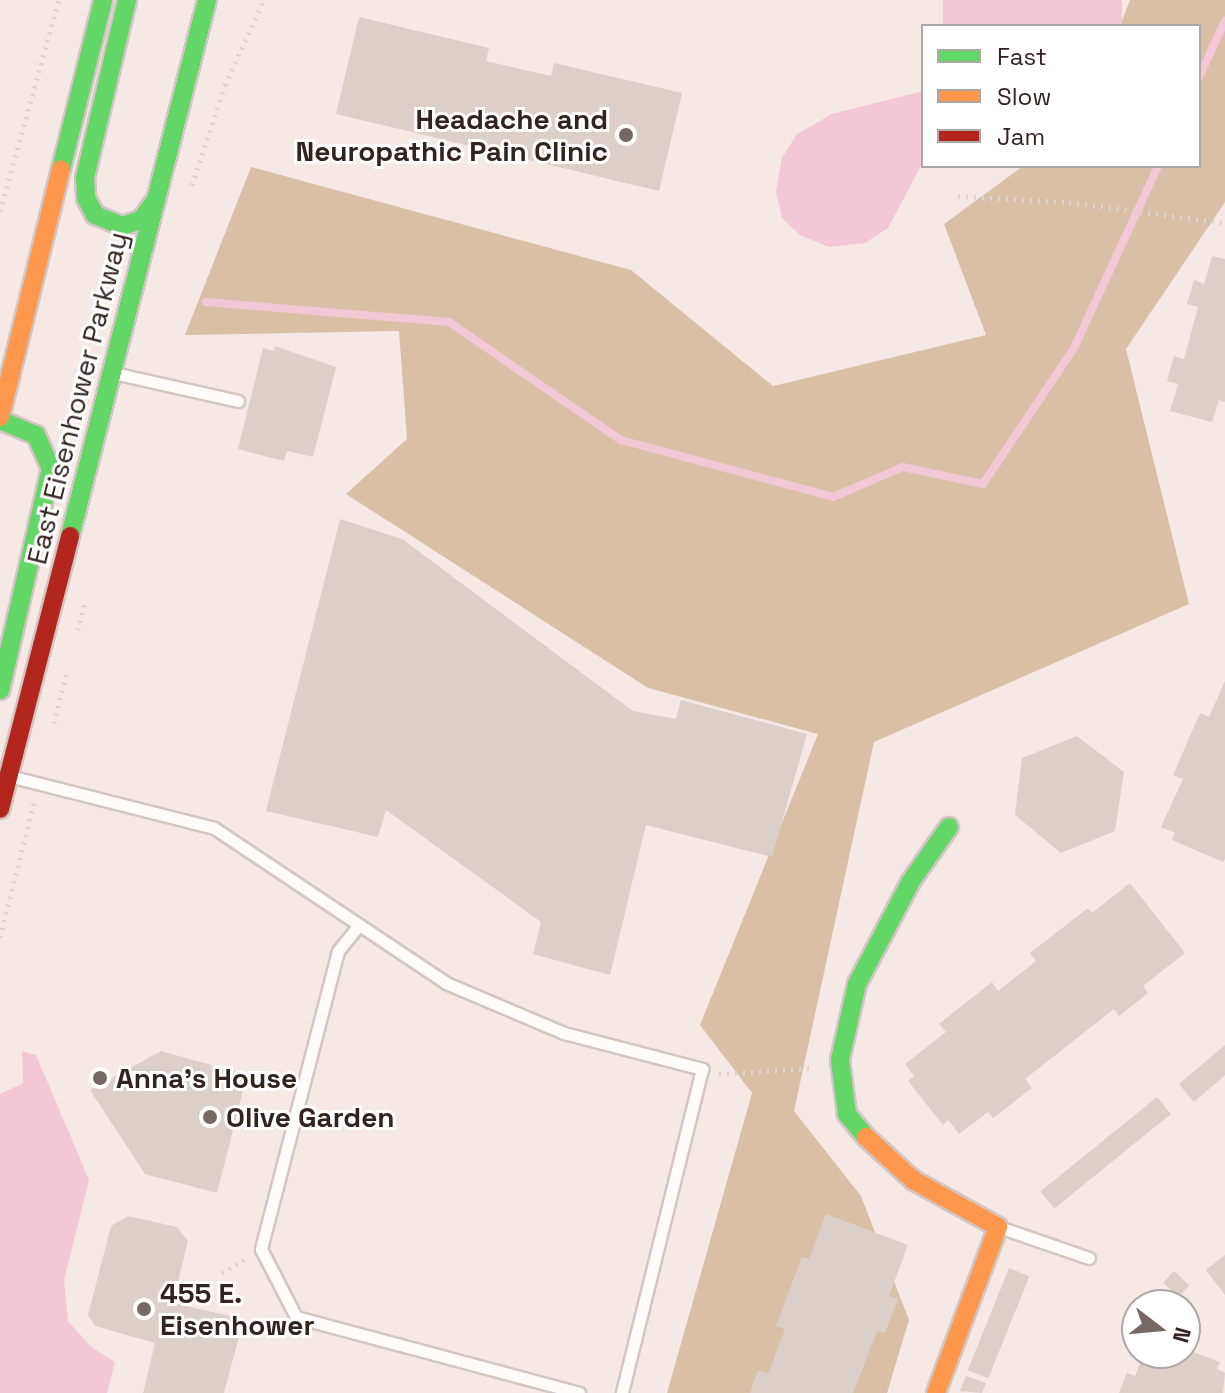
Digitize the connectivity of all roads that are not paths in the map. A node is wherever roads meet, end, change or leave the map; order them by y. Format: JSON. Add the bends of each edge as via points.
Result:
{"nodes":[{"id":1,"x":103,"y":0,"type":"edge"},
{"id":2,"x":127,"y":0,"type":"edge"},
{"id":3,"x":194,"y":0,"type":"edge"},
{"id":4,"x":207,"y":0,"type":"edge"},
{"id":5,"x":189,"y":73,"type":"junction"},
{"id":6,"x":159,"y":195,"type":"junction"},
{"id":7,"x":113,"y":373,"type":"junction"},
{"id":8,"x":238,"y":401,"type":"dead end"},
{"id":9,"x":0,"y":418,"type":"edge"},
{"id":10,"x":0,"y":690,"type":"edge"},
{"id":11,"x":8,"y":776,"type":"junction"},
{"id":12,"x":0,"y":809,"type":"edge"},
{"id":13,"x":949,"y":827,"type":"dead end"},
{"id":14,"x":359,"y":925,"type":"junction"},
{"id":15,"x":998,"y":1227,"type":"junction"},
{"id":16,"x":1089,"y":1258,"type":"dead end"},
{"id":17,"x":579,"y":1393,"type":"edge"},
{"id":18,"x":622,"y":1393,"type":"edge"},
{"id":19,"x":936,"y":1393,"type":"edge"}],
"edges":[{"from":1,"to":9,"type":"main road"},
{"from":2,"to":6,"type":"main road","via":[[85,177],[86,198],[95,215],[122,226],[141,220]]},
{"from":3,"to":5,"type":"main road"},
{"from":4,"to":5,"type":"main road","name":"East Eisenhower Parkway"},
{"from":5,"to":6,"type":"main road","name":"East Eisenhower Parkway"},
{"from":6,"to":7,"type":"main road","name":"East Eisenhower Parkway"},
{"from":7,"to":8,"type":"lane"},
{"from":7,"to":11,"type":"main road","name":"East Eisenhower Parkway"},
{"from":9,"to":10,"type":"main road","via":[[36,435],[51,468]]},
{"from":11,"to":12,"type":"main road","name":"East Eisenhower Parkway"},
{"from":11,"to":14,"type":"lane","via":[[214,828]]},
{"from":13,"to":15,"type":"main road","via":[[911,881],[857,984],[840,1060],[847,1114],[875,1149],[913,1180]]},
{"from":14,"to":17,"type":"lane","via":[[338,951],[261,1249],[296,1317]]},
{"from":14,"to":18,"type":"lane","via":[[446,983],[556,1030],[702,1069]]},
{"from":15,"to":16,"type":"lane"},
{"from":15,"to":19,"type":"main road"}]}
